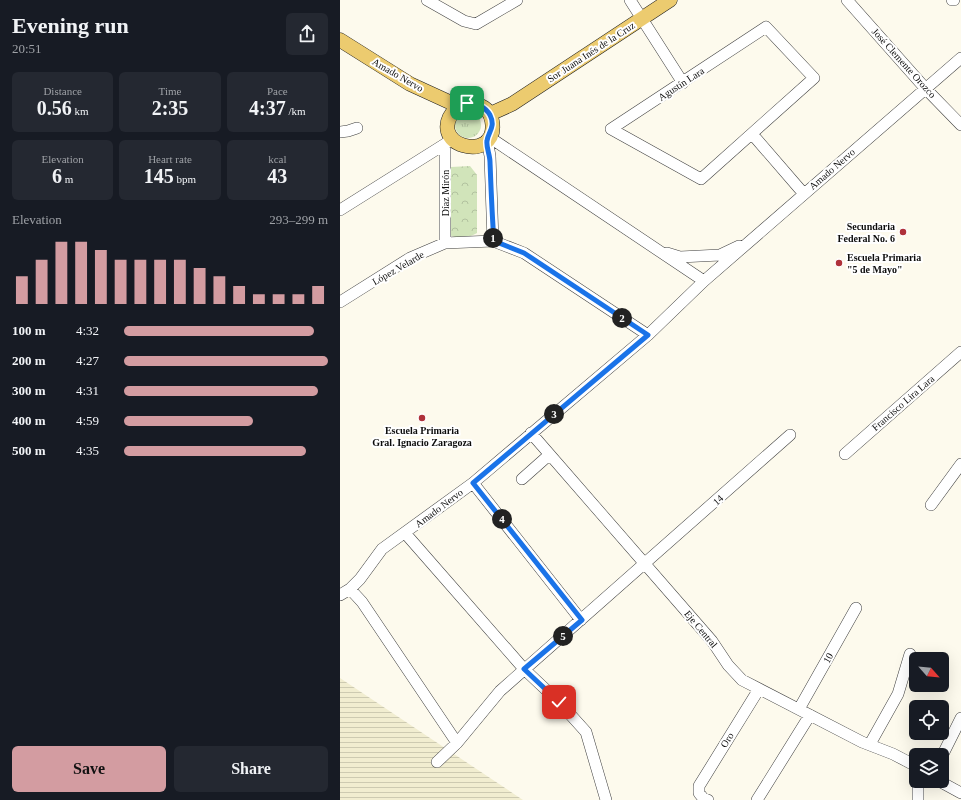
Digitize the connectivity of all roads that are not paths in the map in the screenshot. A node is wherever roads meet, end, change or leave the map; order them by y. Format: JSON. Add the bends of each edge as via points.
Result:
{"nodes":[{"id":1,"x":427,"y":0,"type":"edge"},
{"id":2,"x":517,"y":0,"type":"edge"},
{"id":3,"x":630,"y":0,"type":"edge"},
{"id":4,"x":670,"y":0,"type":"edge"},
{"id":5,"x":848,"y":0,"type":"edge"},
{"id":6,"x":643,"y":18,"type":"junction"},
{"id":7,"x":340,"y":40,"type":"edge"},
{"id":8,"x":961,"y":58,"type":"edge"},
{"id":9,"x":683,"y":83,"type":"junction"},
{"id":10,"x":925,"y":88,"type":"junction"},
{"id":11,"x":458,"y":106,"type":"junction"},
{"id":12,"x":490,"y":114,"type":"junction"},
{"id":13,"x":961,"y":125,"type":"edge"},
{"id":14,"x":357,"y":128,"type":"dead end"},
{"id":15,"x":340,"y":132,"type":"edge"},
{"id":16,"x":753,"y":135,"type":"junction"},
{"id":17,"x":488,"y":138,"type":"junction"},
{"id":18,"x":449,"y":142,"type":"junction"},
{"id":19,"x":804,"y":194,"type":"junction"},
{"id":20,"x":340,"y":210,"type":"edge"},
{"id":21,"x":494,"y":241,"type":"junction"},
{"id":22,"x":750,"y":241,"type":"junction"},
{"id":23,"x":445,"y":243,"type":"junction"},
{"id":24,"x":660,"y":252,"type":"junction"},
{"id":25,"x":704,"y":281,"type":"junction"},
{"id":26,"x":340,"y":302,"type":"edge"},
{"id":27,"x":648,"y":335,"type":"junction"},
{"id":28,"x":959,"y":356,"type":"edge"},
{"id":29,"x":531,"y":433,"type":"junction"},
{"id":30,"x":790,"y":435,"type":"dead end"},
{"id":31,"x":845,"y":454,"type":"dead end"},
{"id":32,"x":549,"y":455,"type":"junction"},
{"id":33,"x":961,"y":464,"type":"edge"},
{"id":34,"x":522,"y":479,"type":"dead end"},
{"id":35,"x":473,"y":483,"type":"junction"},
{"id":36,"x":931,"y":505,"type":"dead end"},
{"id":37,"x":405,"y":533,"type":"junction"},
{"id":38,"x":645,"y":565,"type":"junction"},
{"id":39,"x":350,"y":589,"type":"junction"},
{"id":40,"x":340,"y":595,"type":"edge"},
{"id":41,"x":856,"y":608,"type":"dead end"},
{"id":42,"x":582,"y":620,"type":"junction"},
{"id":43,"x":909,"y":657,"type":"edge"},
{"id":44,"x":524,"y":669,"type":"junction"},
{"id":45,"x":759,"y":689,"type":"junction"},
{"id":46,"x":799,"y":709,"type":"junction"},
{"id":47,"x":810,"y":715,"type":"junction"},
{"id":48,"x":961,"y":718,"type":"edge"},
{"id":49,"x":457,"y":743,"type":"junction"},
{"id":50,"x":870,"y":744,"type":"junction"},
{"id":51,"x":946,"y":748,"type":"edge"},
{"id":52,"x":437,"y":762,"type":"dead end"},
{"id":53,"x":909,"y":763,"type":"edge"},
{"id":54,"x":949,"y":786,"type":"edge"},
{"id":55,"x":918,"y":788,"type":"edge"},
{"id":56,"x":961,"y":793,"type":"edge"},
{"id":57,"x":606,"y":800,"type":"edge"},
{"id":58,"x":708,"y":800,"type":"edge"},
{"id":59,"x":757,"y":800,"type":"edge"},
{"id":60,"x":918,"y":800,"type":"edge"}],
"edges":[{"from":1,"to":2,"type":"street","via":[[464,21],[476,24]]},
{"from":3,"to":6,"type":"street"},
{"from":4,"to":6,"type":"main road","name":"Sor Juana Inés de la Cruz"},
{"from":5,"to":10,"type":"street","name":"José Clemente Orozco"},
{"from":6,"to":9,"type":"street"},
{"from":6,"to":12,"type":"main road","name":"Sor Juana Inés de la Cruz","via":[[512,104]]},
{"from":7,"to":11,"type":"main road","name":"Amado Nervo","via":[[410,84]]},
{"from":8,"to":10,"type":"street","name":"Amado Nervo"},
{"from":9,"to":16,"type":"street","name":"Agustín Lara","via":[[766,27],[814,78]]},
{"from":9,"to":16,"type":"street","name":"Agustín Lara","via":[[611,129],[701,179]]},
{"from":10,"to":13,"type":"street","name":"José Clemente Orozco"},
{"from":10,"to":19,"type":"street","name":"Amado Nervo"},
{"from":11,"to":12,"type":"main road","name":"Amado Nervo","via":[[476,104]]},
{"from":11,"to":18,"type":"main road","via":[[448,122]]},
{"from":12,"to":17,"type":"main road","via":[[492,130]]},
{"from":14,"to":15,"type":"street"},
{"from":16,"to":19,"type":"street"},
{"from":17,"to":18,"type":"main road","via":[[482,144],[473,147],[463,147]]},
{"from":17,"to":21,"type":"street"},
{"from":17,"to":24,"type":"street"},
{"from":18,"to":20,"type":"street"},
{"from":18,"to":23,"type":"street","name":"Díaz Mirón"},
{"from":19,"to":22,"type":"street","name":"Amado Nervo"},
{"from":21,"to":23,"type":"street","name":"López Velarde"},
{"from":21,"to":27,"type":"street","name":"López Velarde","via":[[524,253]]},
{"from":22,"to":24,"type":"street","via":[[720,255],[680,257]]},
{"from":22,"to":25,"type":"street","name":"Amado Nervo"},
{"from":23,"to":26,"type":"street","name":"López Velarde","via":[[410,258]]},
{"from":24,"to":25,"type":"street"},
{"from":25,"to":27,"type":"street","name":"Amado Nervo"},
{"from":27,"to":29,"type":"street","name":"Amado Nervo"},
{"from":28,"to":31,"type":"street","name":"Francisco Lira Lara"},
{"from":29,"to":32,"type":"street","name":"Eje Central"},
{"from":29,"to":35,"type":"street","name":"Amado Nervo"},
{"from":30,"to":38,"type":"street","name":"14"},
{"from":32,"to":34,"type":"street"},
{"from":32,"to":38,"type":"street","name":"Eje Central"},
{"from":33,"to":36,"type":"street"},
{"from":35,"to":37,"type":"street","name":"Amado Nervo"},
{"from":35,"to":42,"type":"street"},
{"from":37,"to":39,"type":"street","name":"Amado Nervo","via":[[382,549]]},
{"from":37,"to":44,"type":"street"},
{"from":38,"to":42,"type":"street","name":"14"},
{"from":38,"to":45,"type":"street","name":"Eje Central","via":[[712,641],[728,665],[742,680]]},
{"from":39,"to":40,"type":"street","name":"Amado Nervo"},
{"from":39,"to":49,"type":"street","via":[[362,602]]},
{"from":41,"to":46,"type":"street","name":"10"},
{"from":42,"to":44,"type":"street","name":"14"},
{"from":43,"to":50,"type":"street","via":[[898,694]]},
{"from":44,"to":49,"type":"street","name":"14","via":[[500,691]]},
{"from":44,"to":57,"type":"street","via":[[586,732]]},
{"from":45,"to":46,"type":"street","name":"Eje Central"},
{"from":45,"to":58,"type":"street","name":"Oro","via":[[699,786],[699,793]]},
{"from":46,"to":47,"type":"street","name":"Eje Central"},
{"from":47,"to":50,"type":"street","name":"Eje Central"},
{"from":47,"to":59,"type":"street"},
{"from":48,"to":51,"type":"street"},
{"from":49,"to":52,"type":"street","name":"14"},
{"from":50,"to":53,"type":"street","name":"Eje Central"},
{"from":54,"to":56,"type":"street"},
{"from":55,"to":60,"type":"street"}]}
